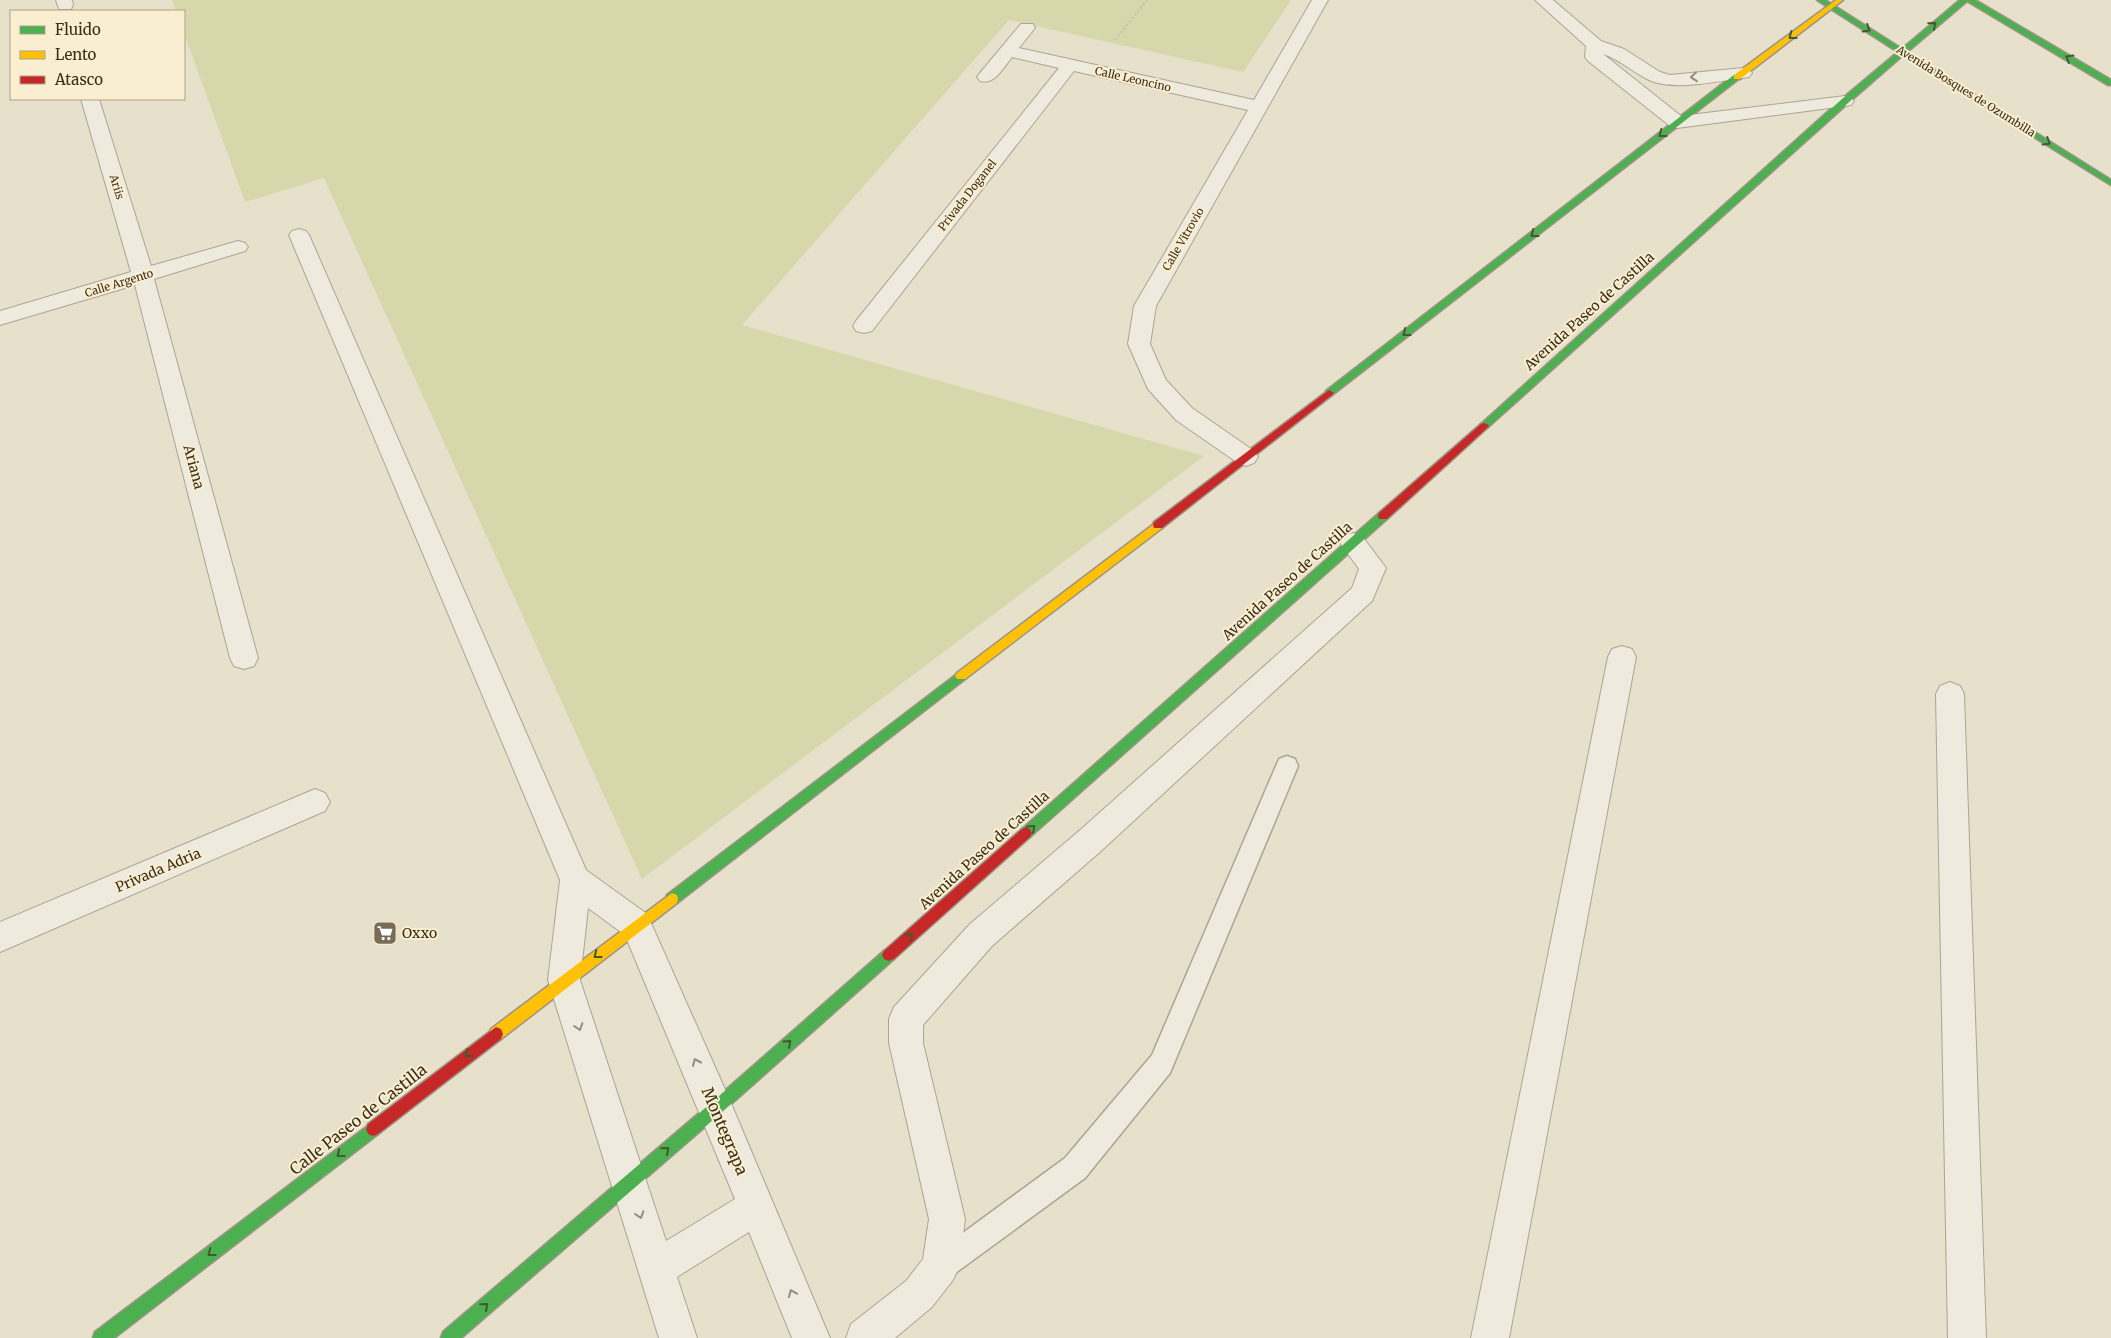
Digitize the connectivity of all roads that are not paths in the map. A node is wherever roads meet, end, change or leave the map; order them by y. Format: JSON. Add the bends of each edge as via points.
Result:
{"nodes":[{"id":1,"x":1320,"y":0,"type":"edge"},
{"id":2,"x":1543,"y":0,"type":"edge"},
{"id":3,"x":1820,"y":0,"type":"edge"},
{"id":4,"x":1964,"y":0,"type":"edge"},
{"id":5,"x":1970,"y":0,"type":"edge"},
{"id":6,"x":1836,"y":3,"type":"edge"},
{"id":7,"x":1027,"y":28,"type":"dead end"},
{"id":8,"x":1596,"y":44,"type":"junction"},
{"id":9,"x":1902,"y":50,"type":"junction"},
{"id":10,"x":1008,"y":51,"type":"junction"},
{"id":11,"x":1070,"y":65,"type":"junction"},
{"id":12,"x":1743,"y":74,"type":"junction"},
{"id":13,"x":1654,"y":76,"type":"junction"},
{"id":14,"x":986,"y":77,"type":"dead end"},
{"id":15,"x":2111,"y":83,"type":"edge"},
{"id":16,"x":1636,"y":89,"type":"junction"},
{"id":17,"x":90,"y":100,"type":"edge"},
{"id":18,"x":1845,"y":101,"type":"junction"},
{"id":19,"x":1259,"y":107,"type":"junction"},
{"id":20,"x":1678,"y":122,"type":"junction"},
{"id":21,"x":2111,"y":183,"type":"edge"},
{"id":22,"x":299,"y":235,"type":"dead end"},
{"id":23,"x":238,"y":247,"type":"dead end"},
{"id":24,"x":143,"y":276,"type":"junction"},
{"id":25,"x":0,"y":318,"type":"edge"},
{"id":26,"x":864,"y":326,"type":"dead end"},
{"id":27,"x":1246,"y":457,"type":"junction"},
{"id":28,"x":1353,"y":543,"type":"junction"},
{"id":29,"x":1622,"y":657,"type":"dead end"},
{"id":30,"x":244,"y":658,"type":"dead end"},
{"id":31,"x":1950,"y":694,"type":"dead end"},
{"id":32,"x":1287,"y":766,"type":"dead end"},
{"id":33,"x":315,"y":802,"type":"dead end"},
{"id":34,"x":575,"y":880,"type":"junction"},
{"id":35,"x":636,"y":926,"type":"junction"},
{"id":36,"x":0,"y":937,"type":"edge"},
{"id":37,"x":564,"y":980,"type":"junction"},
{"id":38,"x":716,"y":1108,"type":"junction"},
{"id":39,"x":629,"y":1182,"type":"junction"},
{"id":40,"x":756,"y":1207,"type":"junction"},
{"id":41,"x":940,"y":1267,"type":"junction"},
{"id":42,"x":657,"y":1268,"type":"junction"},
{"id":43,"x":101,"y":1338,"type":"edge"},
{"id":44,"x":448,"y":1338,"type":"edge"},
{"id":45,"x":678,"y":1338,"type":"edge"},
{"id":46,"x":811,"y":1338,"type":"edge"},
{"id":47,"x":865,"y":1338,"type":"edge"},
{"id":48,"x":1490,"y":1338,"type":"edge"},
{"id":49,"x":1968,"y":1338,"type":"edge"}],
"edges":[{"from":1,"to":19,"type":"street","name":"Calle Vitrovio"},
{"from":2,"to":8,"type":"street"},
{"from":3,"to":6,"type":"street","name":"Avenida Bosques de Ozumbilla"},
{"from":9,"to":4,"type":"street","name":"Avenida Paseo de Castilla","one_way":true},
{"from":15,"to":5,"type":"street","one_way":true},
{"from":6,"to":9,"type":"street","name":"Avenida Bosques de Ozumbilla","one_way":true},
{"from":6,"to":12,"type":"street","one_way":true},
{"from":7,"to":10,"type":"street"},
{"from":8,"to":13,"type":"street","via":[[1618,53]]},
{"from":8,"to":16,"type":"street","via":[[1594,57]]},
{"from":9,"to":18,"type":"street","name":"Avenida Paseo de Castilla"},
{"from":9,"to":21,"type":"street","name":"Avenida Bosques de Ozumbilla","one_way":true},
{"from":10,"to":11,"type":"street","name":"Calle Leoncino"},
{"from":10,"to":14,"type":"street"},
{"from":11,"to":19,"type":"street","name":"Calle Leoncino"},
{"from":11,"to":26,"type":"street","name":"Privada Doganel"},
{"from":12,"to":13,"type":"street","one_way":true,"via":[[1670,80]]},
{"from":12,"to":20,"type":"street"},
{"from":13,"to":16,"type":"street"},
{"from":16,"to":20,"type":"street"},
{"from":17,"to":24,"type":"street","name":"Ariis"},
{"from":18,"to":20,"type":"street"},
{"from":18,"to":28,"type":"street","name":"Avenida Paseo de Castilla"},
{"from":19,"to":27,"type":"street","name":"Calle Vitrovio","via":[[1145,306],[1140,344],[1156,384],[1184,414]]},
{"from":20,"to":27,"type":"street","one_way":true},
{"from":22,"to":34,"type":"street"},
{"from":23,"to":24,"type":"street","name":"Calle Argento"},
{"from":24,"to":25,"type":"street","name":"Calle Argento"},
{"from":24,"to":30,"type":"street","name":"Ariana"},
{"from":27,"to":35,"type":"street"},
{"from":38,"to":28,"type":"street","name":"Avenida Paseo de Castilla","one_way":true},
{"from":28,"to":41,"type":"street","via":[[1372,568],[1363,594],[981,935],[906,1019],[906,1044],[947,1220]]},
{"from":29,"to":48,"type":"street"},
{"from":31,"to":49,"type":"street"},
{"from":32,"to":41,"type":"lane","via":[[1161,1064],[1075,1168]]},
{"from":33,"to":36,"type":"street","name":"Privada Adria"},
{"from":34,"to":35,"type":"street"},
{"from":34,"to":37,"type":"street"},
{"from":35,"to":37,"type":"street","name":"Calle Paseo de Castilla","one_way":true},
{"from":38,"to":35,"type":"street","name":"Montegrapa","one_way":true},
{"from":37,"to":39,"type":"street","one_way":true},
{"from":37,"to":43,"type":"street","name":"Calle Paseo de Castilla","one_way":true},
{"from":39,"to":38,"type":"street","name":"Avenida Paseo de Castilla","one_way":true},
{"from":38,"to":40,"type":"street","name":"Montegrapa"},
{"from":39,"to":42,"type":"street","one_way":true},
{"from":44,"to":39,"type":"street","one_way":true},
{"from":40,"to":42,"type":"street"},
{"from":46,"to":40,"type":"street","name":"Montegrapa","one_way":true},
{"from":41,"to":47,"type":"street","via":[[919,1294]]},
{"from":42,"to":45,"type":"street"}]}
